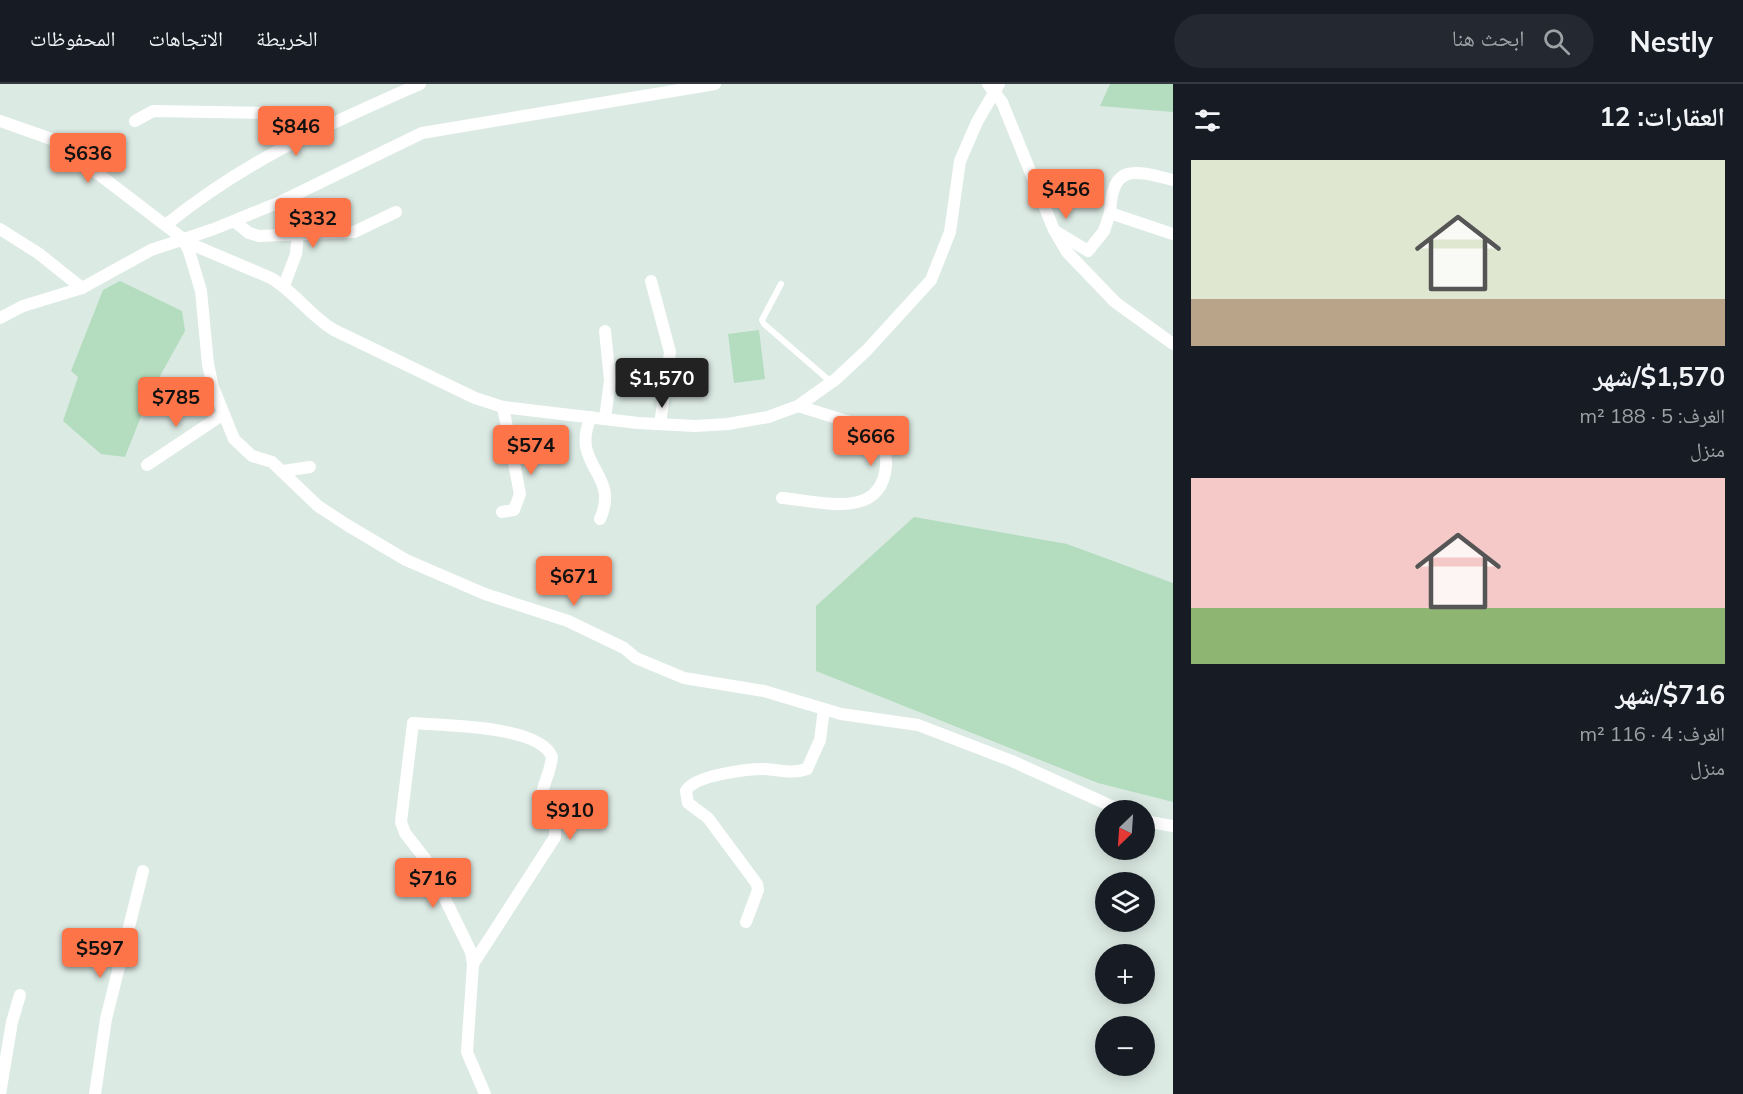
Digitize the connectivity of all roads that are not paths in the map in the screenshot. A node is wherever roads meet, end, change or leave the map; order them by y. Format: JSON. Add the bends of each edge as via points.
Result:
{"nodes":[{"id":1,"x":420,"y":84,"type":"edge"},
{"id":2,"x":716,"y":84,"type":"edge"},
{"id":3,"x":693,"y":86,"type":"edge"},
{"id":4,"x":994,"y":86,"type":"edge"},
{"id":5,"x":0,"y":121,"type":"edge"},
{"id":6,"x":135,"y":121,"type":"dead end"},
{"id":7,"x":318,"y":128,"type":"junction"},
{"id":8,"x":1173,"y":180,"type":"edge"},
{"id":9,"x":396,"y":212,"type":"dead end"},
{"id":10,"x":1110,"y":213,"type":"junction"},
{"id":11,"x":234,"y":221,"type":"junction"},
{"id":12,"x":167,"y":224,"type":"junction"},
{"id":13,"x":0,"y":229,"type":"edge"},
{"id":14,"x":1054,"y":230,"type":"junction"},
{"id":15,"x":298,"y":234,"type":"junction"},
{"id":16,"x":1173,"y":234,"type":"edge"},
{"id":17,"x":183,"y":239,"type":"junction"},
{"id":18,"x":651,"y":281,"type":"dead end"},
{"id":19,"x":781,"y":284,"type":"dead end"},
{"id":20,"x":284,"y":286,"type":"junction"},
{"id":21,"x":82,"y":288,"type":"junction"},
{"id":22,"x":0,"y":318,"type":"edge"},
{"id":23,"x":605,"y":331,"type":"dead end"},
{"id":24,"x":1173,"y":344,"type":"edge"},
{"id":25,"x":831,"y":382,"type":"junction"},
{"id":26,"x":798,"y":406,"type":"junction"},
{"id":27,"x":503,"y":407,"type":"junction"},
{"id":28,"x":222,"y":415,"type":"junction"},
{"id":29,"x":591,"y":417,"type":"junction"},
{"id":30,"x":606,"y":419,"type":"junction"},
{"id":31,"x":660,"y":424,"type":"junction"},
{"id":32,"x":147,"y":465,"type":"dead end"},
{"id":33,"x":310,"y":467,"type":"dead end"},
{"id":34,"x":283,"y":471,"type":"junction"},
{"id":35,"x":783,"y":498,"type":"dead end"},
{"id":36,"x":502,"y":512,"type":"dead end"},
{"id":37,"x":600,"y":519,"type":"dead end"},
{"id":38,"x":824,"y":708,"type":"junction"},
{"id":39,"x":1098,"y":800,"type":"edge"},
{"id":40,"x":1155,"y":823,"type":"edge"},
{"id":41,"x":1173,"y":825,"type":"edge"},
{"id":42,"x":143,"y":871,"type":"dead end"},
{"id":43,"x":746,"y":922,"type":"dead end"},
{"id":44,"x":473,"y":964,"type":"junction"},
{"id":45,"x":20,"y":995,"type":"dead end"},
{"id":46,"x":0,"y":1094,"type":"edge"},
{"id":47,"x":95,"y":1094,"type":"edge"},
{"id":48,"x":485,"y":1094,"type":"edge"}],
"edges":[{"from":1,"to":7,"type":"street"},
{"from":2,"to":3,"type":"street"},
{"from":3,"to":11,"type":"street","via":[[422,133]]},
{"from":4,"to":14,"type":"street"},
{"from":4,"to":25,"type":"street","via":[[960,161],[950,232],[931,280],[867,350]]},
{"from":5,"to":12,"type":"street","via":[[54,140]]},
{"from":6,"to":7,"type":"street","via":[[153,111],[264,113],[291,115]]},
{"from":7,"to":12,"type":"street","via":[[247,166]]},
{"from":8,"to":10,"type":"street","via":[[1138,171],[1123,174],[1114,186]]},
{"from":9,"to":15,"type":"street","via":[[354,232]]},
{"from":10,"to":14,"type":"street","via":[[1104,231],[1088,251]]},
{"from":10,"to":16,"type":"street"},
{"from":11,"to":15,"type":"street","via":[[249,234]]},
{"from":11,"to":17,"type":"street"},
{"from":12,"to":17,"type":"street"},
{"from":13,"to":21,"type":"street"},
{"from":14,"to":24,"type":"street","via":[[1075,263],[1115,302]]},
{"from":15,"to":20,"type":"street","via":[[296,254]]},
{"from":17,"to":20,"type":"street"},
{"from":17,"to":21,"type":"street","via":[[118,266]]},
{"from":17,"to":28,"type":"street","via":[[201,291],[208,364]]},
{"from":18,"to":31,"type":"street","via":[[670,352]]},
{"from":19,"to":25,"type":"lane","via":[[762,320],[764,324]]},
{"from":20,"to":27,"type":"street","via":[[334,330],[475,398]]},
{"from":21,"to":22,"type":"street","via":[[23,306]]},
{"from":23,"to":30,"type":"street","via":[[610,380]]},
{"from":25,"to":26,"type":"street"},
{"from":26,"to":31,"type":"street","via":[[768,417],[728,424]]},
{"from":26,"to":35,"type":"street","via":[[875,432],[887,455],[885,472],[878,492],[858,504]]},
{"from":27,"to":29,"type":"street"},
{"from":27,"to":36,"type":"street","via":[[520,494],[514,510]]},
{"from":28,"to":32,"type":"street"},
{"from":28,"to":34,"type":"street","via":[[234,440],[245,452],[272,462]]},
{"from":29,"to":30,"type":"street"},
{"from":29,"to":37,"type":"street","via":[[584,445],[606,496]]},
{"from":30,"to":31,"type":"street"},
{"from":33,"to":34,"type":"street"},
{"from":34,"to":38,"type":"street","via":[[318,506],[406,560],[485,594],[568,621],[624,648],[636,658],[684,678],[764,691]]},
{"from":38,"to":39,"type":"street","via":[[918,725]]},
{"from":38,"to":43,"type":"street","via":[[820,740],[807,769],[720,774],[695,782],[686,791],[688,803],[708,818],[757,884],[757,896]]},
{"from":40,"to":41,"type":"street"},
{"from":42,"to":47,"type":"street","via":[[106,1019]]},
{"from":44,"to":44,"type":"street","via":[[555,837],[555,823],[540,802],[552,757],[545,746],[513,732],[413,723],[402,828],[426,860],[471,952]]},
{"from":44,"to":48,"type":"street","via":[[467,1052]]},
{"from":45,"to":46,"type":"street"}]}
